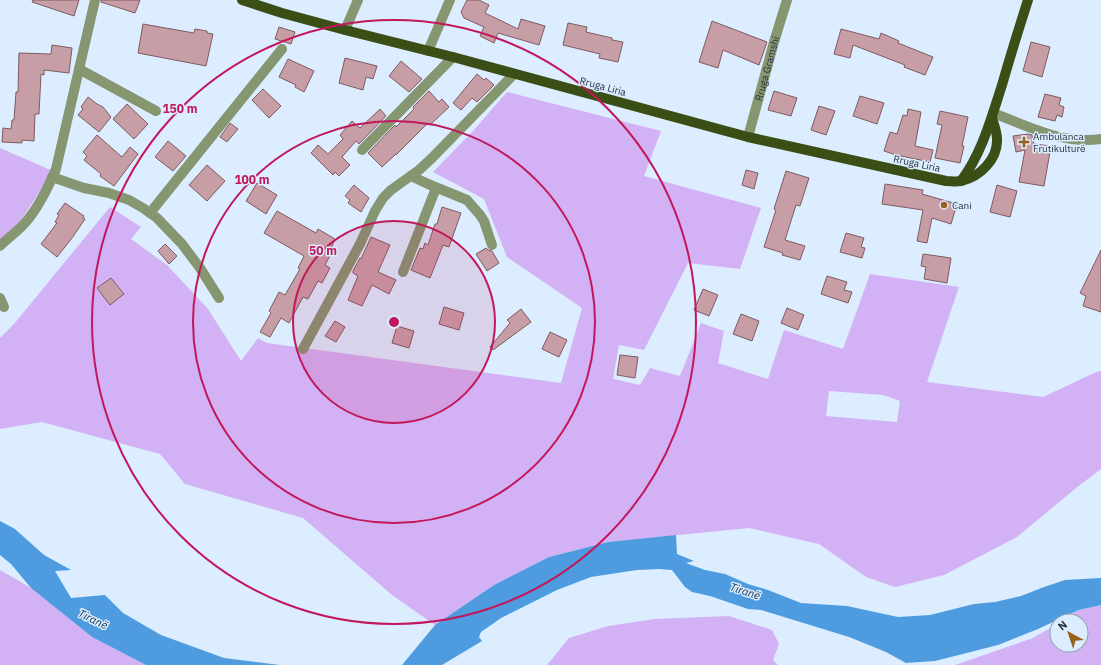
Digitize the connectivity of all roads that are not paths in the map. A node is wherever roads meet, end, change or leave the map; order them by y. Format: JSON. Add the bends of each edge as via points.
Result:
{"nodes":[{"id":1,"x":95,"y":0,"type":"edge"},
{"id":2,"x":242,"y":0,"type":"edge"},
{"id":3,"x":358,"y":0,"type":"edge"},
{"id":4,"x":450,"y":0,"type":"edge"},
{"id":5,"x":787,"y":0,"type":"edge"},
{"id":6,"x":1028,"y":0,"type":"edge"},
{"id":7,"x":345,"y":30,"type":"junction"},
{"id":8,"x":282,"y":49,"type":"dead end"},
{"id":9,"x":428,"y":51,"type":"junction"},
{"id":10,"x":453,"y":57,"type":"junction"},
{"id":11,"x":79,"y":69,"type":"junction"},
{"id":12,"x":514,"y":74,"type":"junction"},
{"id":13,"x":156,"y":111,"type":"dead end"},
{"id":14,"x":992,"y":116,"type":"junction"},
{"id":15,"x":748,"y":137,"type":"junction"},
{"id":16,"x":1101,"y":138,"type":"edge"},
{"id":17,"x":362,"y":150,"type":"dead end"},
{"id":18,"x":411,"y":176,"type":"junction"},
{"id":19,"x":52,"y":177,"type":"junction"},
{"id":20,"x":961,"y":181,"type":"junction"},
{"id":21,"x":436,"y":188,"type":"junction"},
{"id":22,"x":150,"y":213,"type":"junction"},
{"id":23,"x":492,"y":245,"type":"dead end"},
{"id":24,"x":0,"y":246,"type":"edge"},
{"id":25,"x":403,"y":272,"type":"dead end"},
{"id":26,"x":219,"y":298,"type":"dead end"},
{"id":27,"x":303,"y":349,"type":"dead end"}],
"edges":[{"from":1,"to":11,"type":"street"},
{"from":2,"to":7,"type":"main road","name":"Rruga Liria"},
{"from":3,"to":7,"type":"street"},
{"from":4,"to":9,"type":"street"},
{"from":5,"to":15,"type":"street","name":"Rruga Gramshi"},
{"from":6,"to":14,"type":"main road"},
{"from":7,"to":9,"type":"main road","name":"Rruga Liria"},
{"from":8,"to":22,"type":"street"},
{"from":9,"to":10,"type":"main road","name":"Rruga Liria"},
{"from":10,"to":12,"type":"main road","name":"Rruga Liria"},
{"from":10,"to":17,"type":"street"},
{"from":11,"to":13,"type":"street"},
{"from":11,"to":19,"type":"street"},
{"from":12,"to":15,"type":"main road","name":"Rruga Liria"},
{"from":12,"to":18,"type":"street"},
{"from":14,"to":16,"type":"street","via":[[1070,140]]},
{"from":14,"to":20,"type":"main road","via":[[976,157]]},
{"from":14,"to":20,"type":"main road","via":[[998,138],[995,153],[978,174]]},
{"from":15,"to":20,"type":"main road","name":"Rruga Liria","via":[[934,179]]},
{"from":18,"to":21,"type":"street"},
{"from":18,"to":27,"type":"street","via":[[391,190],[379,205]]},
{"from":19,"to":22,"type":"street","via":[[129,200]]},
{"from":19,"to":24,"type":"street","via":[[32,215]]},
{"from":21,"to":23,"type":"street","via":[[467,200],[475,208],[484,221]]},
{"from":21,"to":25,"type":"street"},
{"from":22,"to":26,"type":"street","via":[[182,244]]}]}
